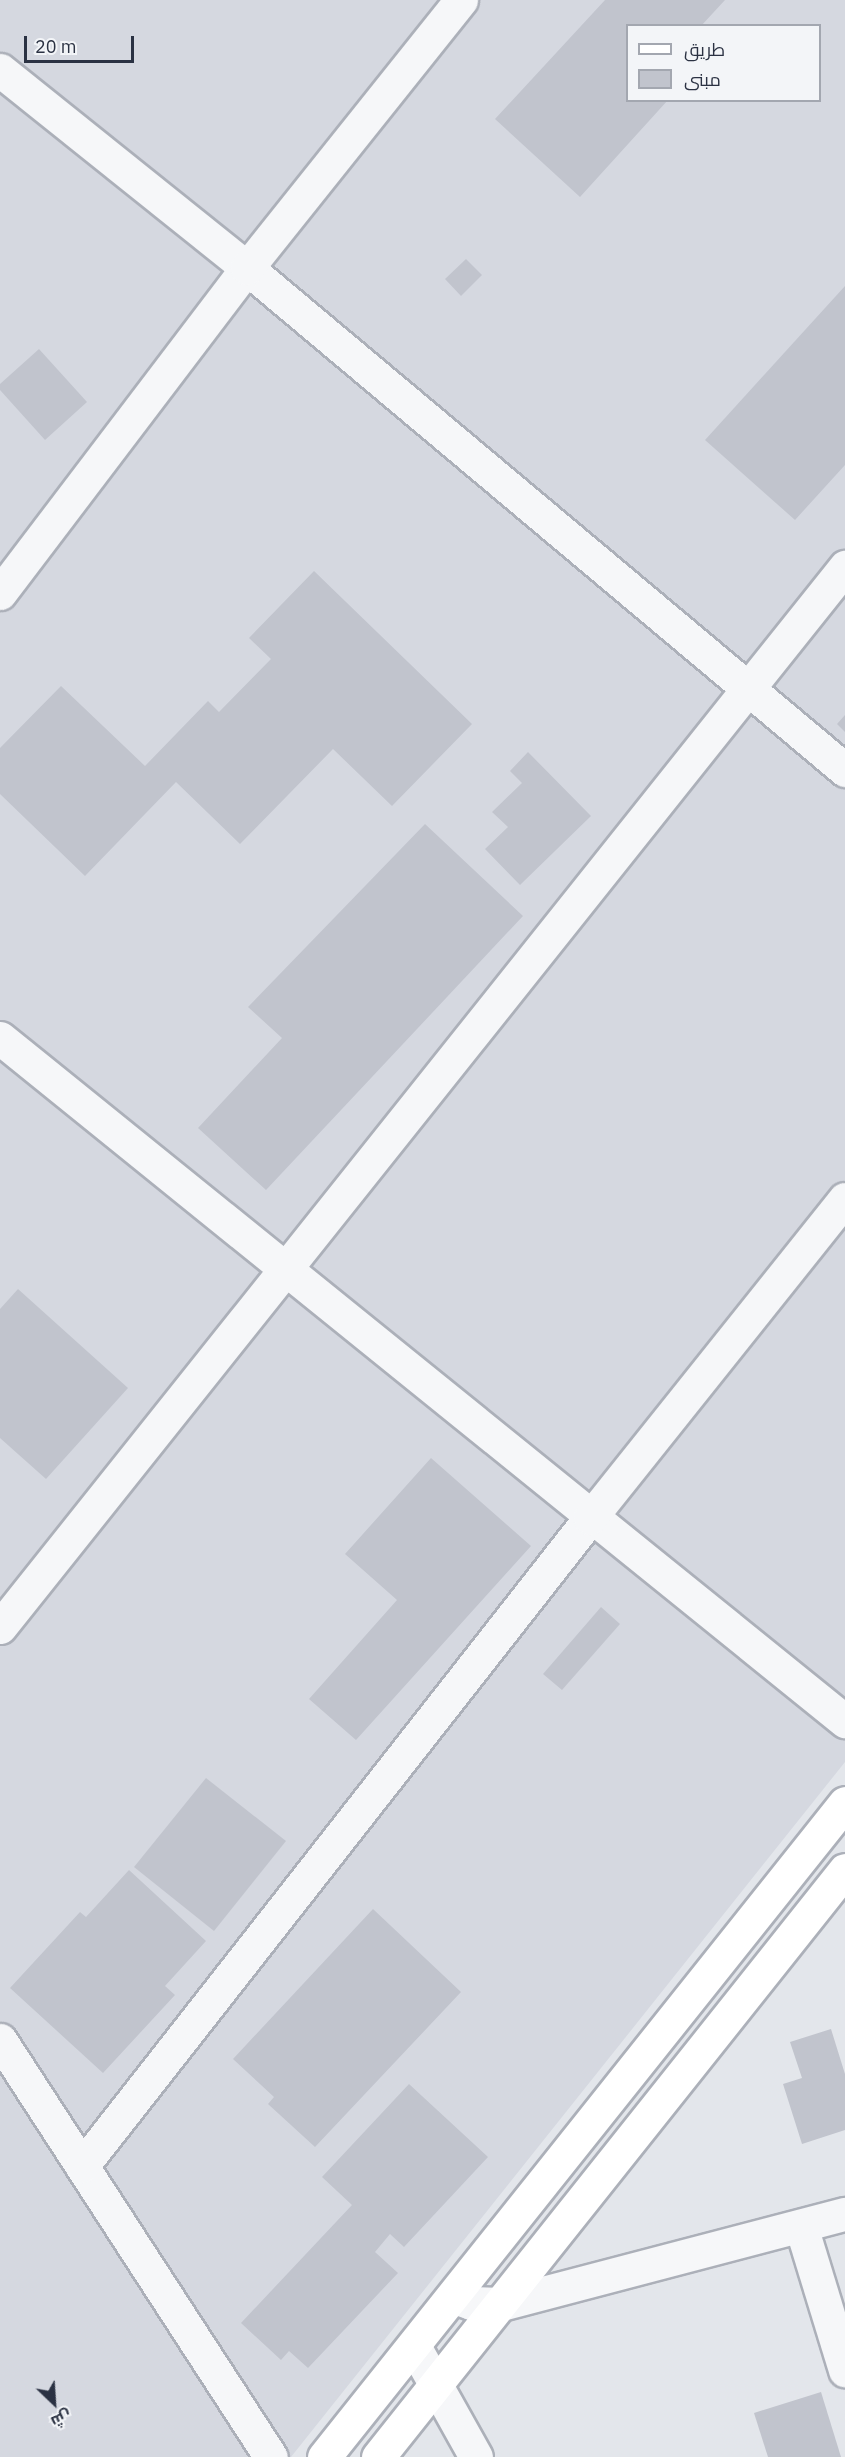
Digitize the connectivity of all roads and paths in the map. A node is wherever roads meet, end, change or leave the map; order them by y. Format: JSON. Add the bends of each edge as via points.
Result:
{"nodes":[{"id":1,"x":461,"y":0,"type":"edge"},
{"id":2,"x":0,"y":70,"type":"edge"},
{"id":3,"x":247,"y":268,"type":"junction"},
{"id":4,"x":845,"y":567,"type":"edge"},
{"id":5,"x":0,"y":593,"type":"edge"},
{"id":6,"x":747,"y":690,"type":"junction"},
{"id":7,"x":845,"y":770,"type":"edge"},
{"id":8,"x":0,"y":1038,"type":"edge"},
{"id":9,"x":845,"y":1200,"type":"edge"},
{"id":10,"x":285,"y":1270,"type":"junction"},
{"id":11,"x":590,"y":1518,"type":"junction"},
{"id":12,"x":0,"y":1627,"type":"edge"},
{"id":13,"x":845,"y":1721,"type":"edge"},
{"id":14,"x":845,"y":1803,"type":"edge"},
{"id":15,"x":845,"y":1870,"type":"edge"},
{"id":16,"x":0,"y":2040,"type":"edge"},
{"id":17,"x":82,"y":2166,"type":"junction"},
{"id":18,"x":845,"y":2214,"type":"edge"},
{"id":19,"x":801,"y":2226,"type":"junction"},
{"id":20,"x":454,"y":2297,"type":"junction"},
{"id":21,"x":501,"y":2304,"type":"junction"},
{"id":22,"x":414,"y":2346,"type":"junction"},
{"id":23,"x":845,"y":2370,"type":"edge"},
{"id":24,"x":436,"y":2385,"type":"junction"},
{"id":25,"x":271,"y":2457,"type":"edge"},
{"id":26,"x":324,"y":2457,"type":"edge"},
{"id":27,"x":378,"y":2457,"type":"edge"},
{"id":28,"x":476,"y":2457,"type":"edge"}],
"edges":[{"from":1,"to":3,"type":"street"},
{"from":2,"to":3,"type":"street"},
{"from":3,"to":5,"type":"street"},
{"from":3,"to":6,"type":"street"},
{"from":4,"to":6,"type":"street"},
{"from":6,"to":7,"type":"street"},
{"from":6,"to":10,"type":"street"},
{"from":8,"to":10,"type":"street"},
{"from":9,"to":11,"type":"street"},
{"from":10,"to":11,"type":"street"},
{"from":10,"to":12,"type":"street"},
{"from":11,"to":13,"type":"street"},
{"from":11,"to":17,"type":"street"},
{"from":14,"to":20,"type":"main road"},
{"from":15,"to":21,"type":"main road"},
{"from":16,"to":17,"type":"street"},
{"from":17,"to":25,"type":"street"},
{"from":18,"to":19,"type":"street"},
{"from":19,"to":21,"type":"street"},
{"from":19,"to":23,"type":"street"},
{"from":20,"to":21,"type":"street","via":[[471,2303]]},
{"from":20,"to":22,"type":"main road"},
{"from":21,"to":24,"type":"main road"},
{"from":22,"to":24,"type":"street"},
{"from":22,"to":26,"type":"main road"},
{"from":24,"to":27,"type":"main road"},
{"from":24,"to":28,"type":"street"}]}
